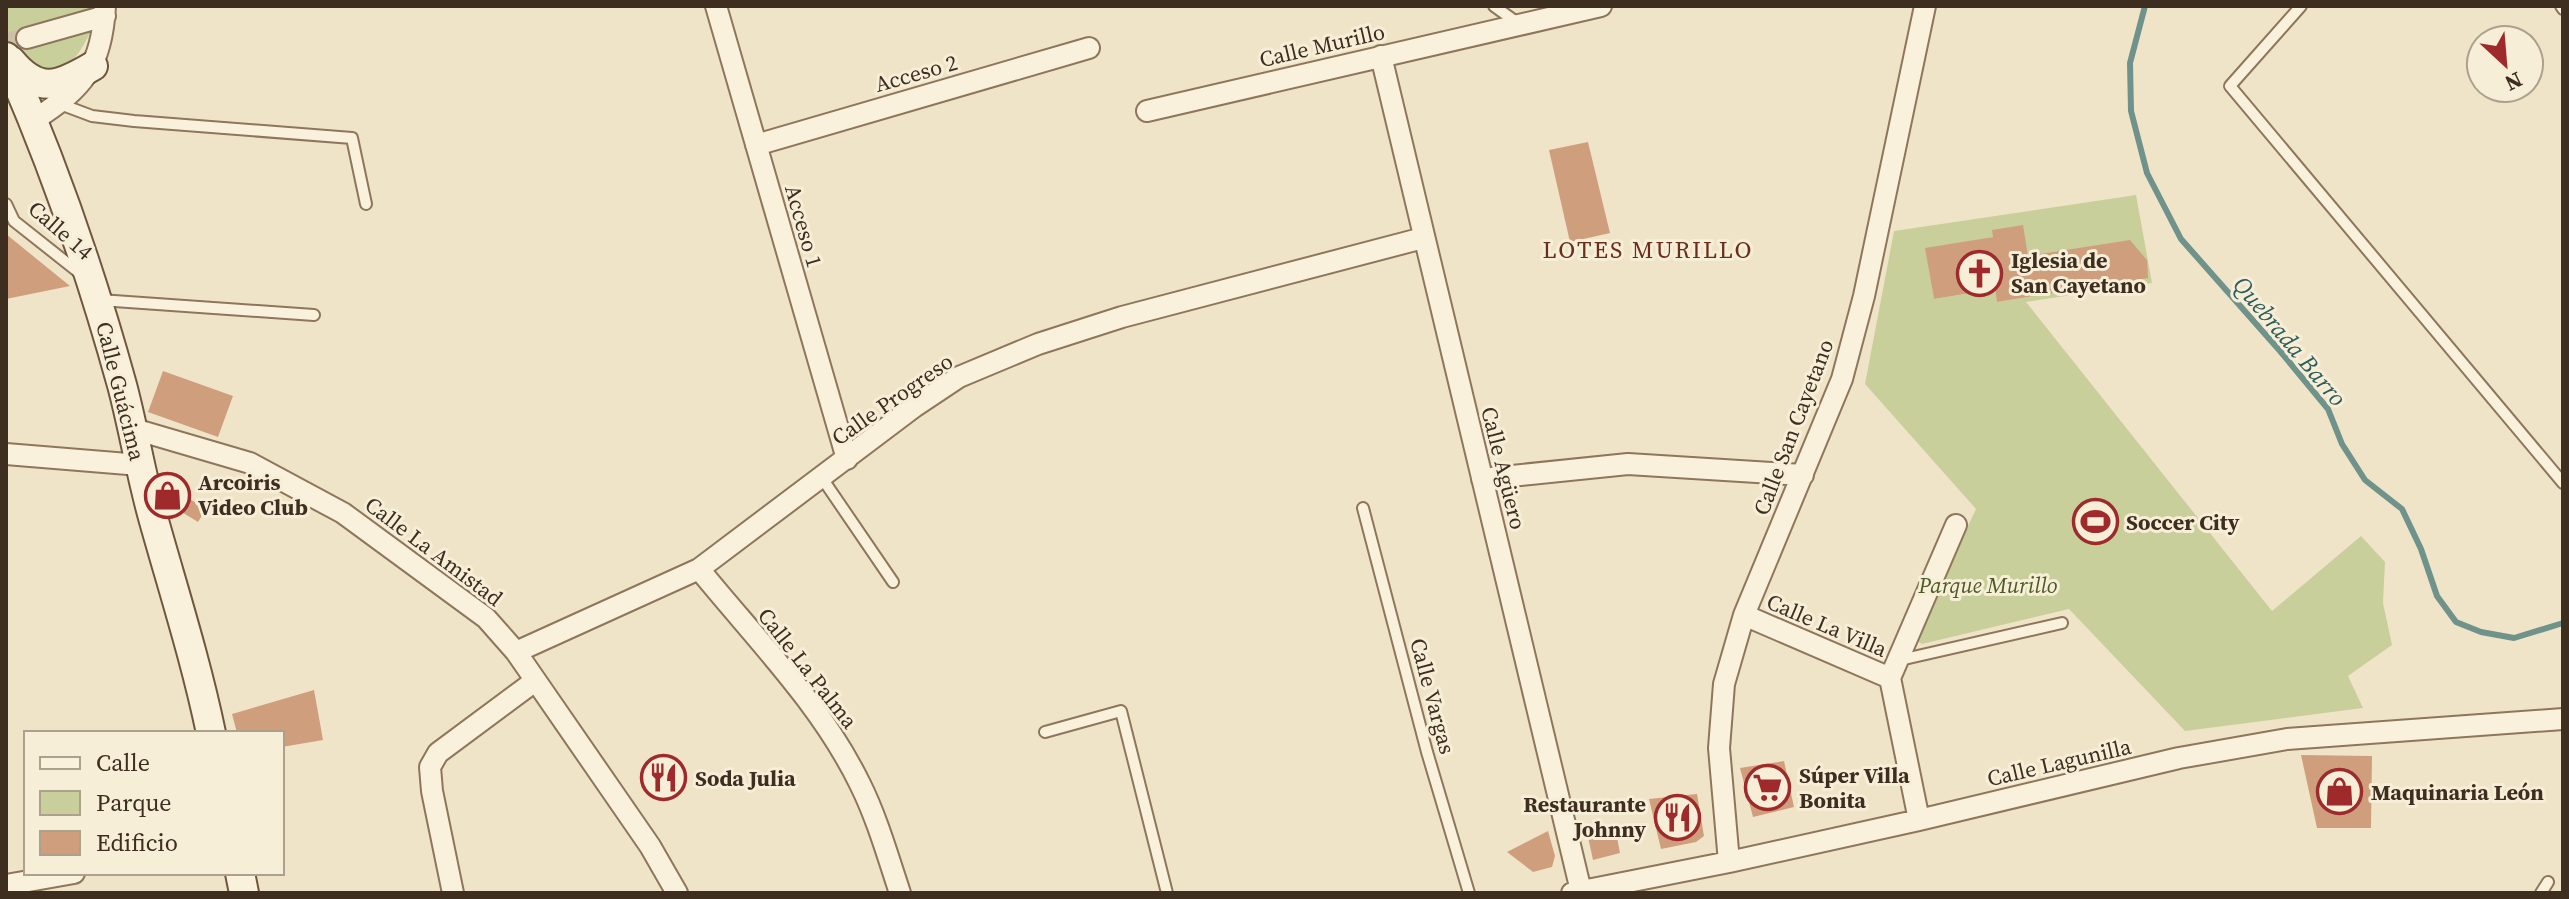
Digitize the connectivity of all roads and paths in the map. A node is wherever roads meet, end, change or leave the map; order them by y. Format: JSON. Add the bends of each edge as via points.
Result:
{"nodes":[{"id":1,"x":1494,"y":6,"type":"edge"},
{"id":2,"x":1601,"y":6,"type":"edge"},
{"id":3,"x":1925,"y":6,"type":"edge"},
{"id":4,"x":2301,"y":6,"type":"edge"},
{"id":5,"x":723,"y":7,"type":"edge"},
{"id":6,"x":105,"y":11,"type":"edge"},
{"id":7,"x":1519,"y":24,"type":"junction"},
{"id":8,"x":1089,"y":48,"type":"dead end"},
{"id":9,"x":13,"y":50,"type":"edge"},
{"id":10,"x":1381,"y":56,"type":"junction"},
{"id":11,"x":93,"y":66,"type":"junction"},
{"id":12,"x":60,"y":104,"type":"junction"},
{"id":13,"x":1147,"y":111,"type":"dead end"},
{"id":14,"x":34,"y":120,"type":"junction"},
{"id":15,"x":756,"y":145,"type":"junction"},
{"id":16,"x":6,"y":204,"type":"edge"},
{"id":17,"x":366,"y":204,"type":"dead end"},
{"id":18,"x":1423,"y":238,"type":"junction"},
{"id":19,"x":95,"y":291,"type":"junction"},
{"id":20,"x":314,"y":315,"type":"dead end"},
{"id":21,"x":134,"y":429,"type":"junction"},
{"id":22,"x":6,"y":454,"type":"edge"},
{"id":23,"x":847,"y":459,"type":"junction"},
{"id":24,"x":140,"y":465,"type":"junction"},
{"id":25,"x":1803,"y":475,"type":"junction"},
{"id":26,"x":822,"y":478,"type":"junction"},
{"id":27,"x":1482,"y":479,"type":"junction"},
{"id":28,"x":2563,"y":483,"type":"edge"},
{"id":29,"x":1363,"y":508,"type":"dead end"},
{"id":30,"x":1956,"y":525,"type":"dead end"},
{"id":31,"x":699,"y":569,"type":"junction"},
{"id":32,"x":893,"y":582,"type":"dead end"},
{"id":33,"x":1744,"y":615,"type":"junction"},
{"id":34,"x":2062,"y":623,"type":"dead end"},
{"id":35,"x":516,"y":652,"type":"junction"},
{"id":36,"x":1894,"y":669,"type":"junction"},
{"id":37,"x":535,"y":681,"type":"junction"},
{"id":38,"x":2563,"y":719,"type":"edge"},
{"id":39,"x":211,"y":731,"type":"edge"},
{"id":40,"x":1045,"y":732,"type":"dead end"},
{"id":41,"x":1919,"y":820,"type":"junction"},
{"id":42,"x":1729,"y":862,"type":"junction"},
{"id":43,"x":63,"y":875,"type":"edge"},
{"id":44,"x":2548,"y":882,"type":"dead end"},
{"id":45,"x":6,"y":885,"type":"edge"},
{"id":46,"x":1576,"y":892,"type":"edge"},
{"id":47,"x":453,"y":893,"type":"edge"},
{"id":48,"x":677,"y":893,"type":"edge"},
{"id":49,"x":900,"y":893,"type":"edge"},
{"id":50,"x":1167,"y":893,"type":"edge"},
{"id":51,"x":1469,"y":893,"type":"edge"},
{"id":52,"x":2541,"y":893,"type":"edge"}],
"edges":[{"from":1,"to":7,"type":"lane"},
{"from":2,"to":7,"type":"street","name":"Calle Murillo"},
{"from":3,"to":25,"type":"street","name":"Calle San Cayetano","via":[[1864,296],[1842,379]]},
{"from":4,"to":28,"type":"lane","via":[[2230,86]]},
{"from":5,"to":15,"type":"street","name":"Acceso 1"},
{"from":6,"to":9,"type":"street"},
{"from":6,"to":11,"type":"street"},
{"from":7,"to":10,"type":"street","name":"Calle Murillo"},
{"from":8,"to":15,"type":"street","name":"Acceso 2"},
{"from":9,"to":11,"type":"main road","via":[[20,71],[46,85]]},
{"from":9,"to":14,"type":"main road","name":"Calle Guácima"},
{"from":10,"to":13,"type":"street","name":"Calle Murillo"},
{"from":10,"to":18,"type":"street","name":"Calle Agüero"},
{"from":11,"to":12,"type":"street"},
{"from":12,"to":14,"type":"street"},
{"from":12,"to":17,"type":"lane","via":[[92,116],[134,121],[352,138]]},
{"from":14,"to":19,"type":"main road","name":"Calle Guácima"},
{"from":15,"to":23,"type":"street","name":"Acceso 1"},
{"from":16,"to":19,"type":"lane","name":"Calle 14","via":[[14,221]]},
{"from":18,"to":23,"type":"street","name":"Calle Progreso","via":[[1038,344],[959,377]]},
{"from":18,"to":27,"type":"street","name":"Calle Agüero"},
{"from":19,"to":20,"type":"lane"},
{"from":19,"to":21,"type":"main road","name":"Calle Guácima"},
{"from":21,"to":24,"type":"main road","name":"Calle Guácima"},
{"from":21,"to":35,"type":"street","name":"Calle La Amistad","via":[[250,463],[343,513],[486,618]]},
{"from":22,"to":24,"type":"street"},
{"from":23,"to":26,"type":"street","name":"Calle Progreso"},
{"from":24,"to":39,"type":"main road","name":"Calle Guácima"},
{"from":25,"to":27,"type":"street","via":[[1628,464]]},
{"from":25,"to":33,"type":"street","name":"Calle San Cayetano"},
{"from":26,"to":31,"type":"street","name":"Calle Progreso"},
{"from":26,"to":32,"type":"lane"},
{"from":27,"to":46,"type":"street","name":"Calle Agüero"},
{"from":29,"to":51,"type":"lane","name":"Calle Vargas"},
{"from":30,"to":36,"type":"street","name":"Calle La Villa"},
{"from":31,"to":35,"type":"street","name":"Calle Progreso"},
{"from":31,"to":49,"type":"street","name":"Calle La Palma","via":[[833,735],[861,784]]},
{"from":33,"to":36,"type":"street","name":"Calle La Villa"},
{"from":33,"to":42,"type":"street","name":"Calle San Cayetano","via":[[1724,684],[1719,748]]},
{"from":34,"to":36,"type":"lane"},
{"from":35,"to":37,"type":"street","name":"Calle La Amistad"},
{"from":36,"to":41,"type":"street","name":"Calle La Villa"},
{"from":37,"to":47,"type":"street","via":[[438,753],[430,767]]},
{"from":37,"to":48,"type":"street","name":"Calle La Amistad"},
{"from":38,"to":41,"type":"street","name":"Calle Lagunilla","via":[[2287,739],[2179,758]]},
{"from":40,"to":50,"type":"lane","via":[[1121,711]]},
{"from":41,"to":42,"type":"street","name":"Calle Lagunilla"},
{"from":42,"to":46,"type":"street","name":"Calle Lagunilla"},
{"from":43,"to":45,"type":"street"},
{"from":44,"to":52,"type":"lane"}]}
